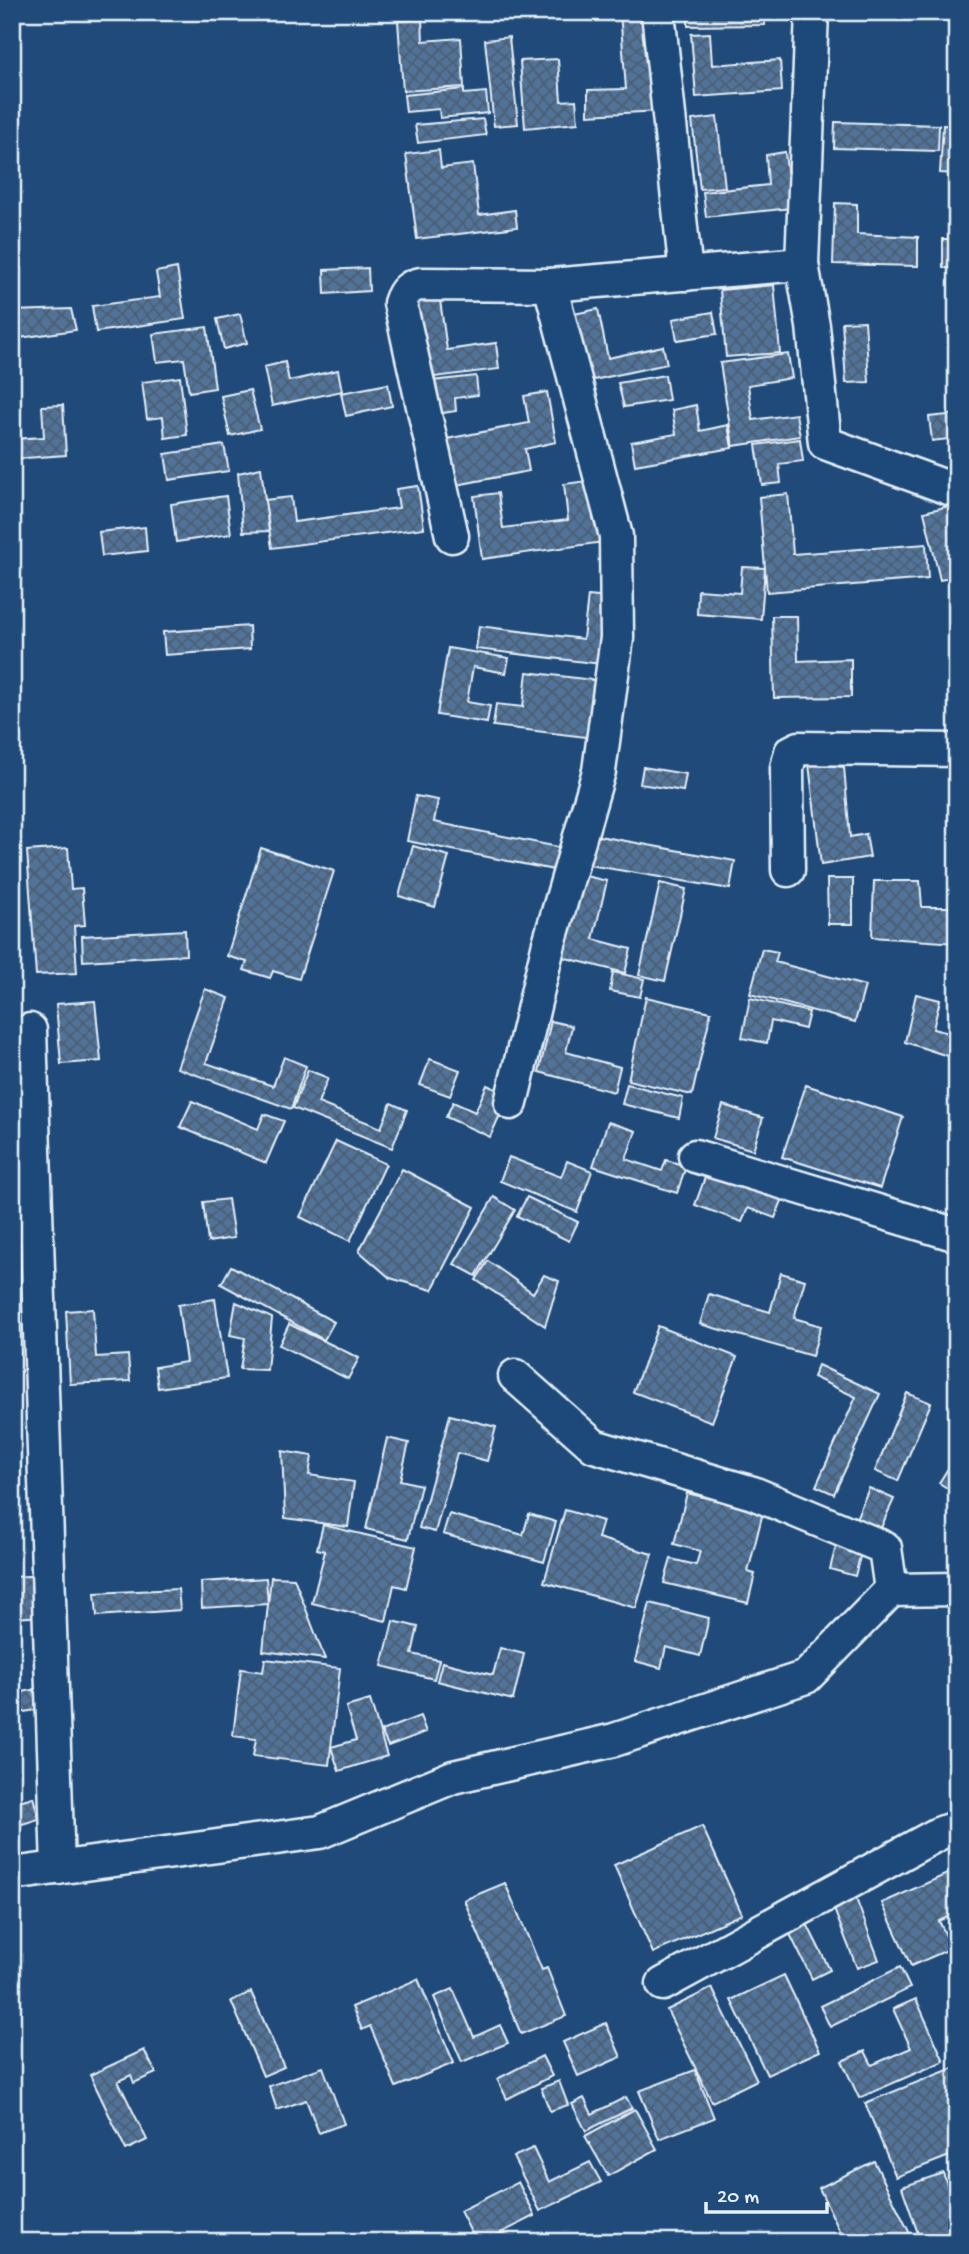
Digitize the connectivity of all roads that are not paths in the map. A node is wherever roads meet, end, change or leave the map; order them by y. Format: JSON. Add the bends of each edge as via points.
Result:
{"nodes":[{"id":1,"x":658,"y":12,"type":"edge"},
{"id":2,"x":812,"y":12,"type":"edge"},
{"id":3,"x":802,"y":264,"type":"junction"},
{"id":4,"x":686,"y":274,"type":"junction"},
{"id":5,"x":550,"y":285,"type":"junction"},
{"id":6,"x":957,"y":491,"type":"edge"},
{"id":7,"x":452,"y":536,"type":"dead end"},
{"id":8,"x":957,"y":750,"type":"edge"},
{"id":9,"x":788,"y":870,"type":"dead end"},
{"id":10,"x":30,"y":1030,"type":"dead end"},
{"id":11,"x":511,"y":1103,"type":"dead end"},
{"id":12,"x":695,"y":1156,"type":"dead end"},
{"id":13,"x":957,"y":1235,"type":"edge"},
{"id":14,"x":515,"y":1376,"type":"dead end"},
{"id":15,"x":957,"y":1589,"type":"edge"},
{"id":16,"x":891,"y":1590,"type":"junction"},
{"id":17,"x":957,"y":1827,"type":"edge"},
{"id":18,"x":58,"y":1868,"type":"junction"},
{"id":19,"x":12,"y":1874,"type":"edge"},
{"id":20,"x":663,"y":1984,"type":"dead end"}],
"edges":[{"from":1,"to":4,"type":"street"},
{"from":2,"to":3,"type":"street"},
{"from":3,"to":4,"type":"street"},
{"from":3,"to":6,"type":"street","via":[[825,443]]},
{"from":4,"to":5,"type":"street"},
{"from":5,"to":7,"type":"street","via":[[421,284],[410,286],[403,294],[400,303]]},
{"from":5,"to":11,"type":"street","via":[[616,536],[617,638],[599,771],[548,947]]},
{"from":8,"to":9,"type":"street","via":[[799,748],[791,752],[787,768]]},
{"from":10,"to":18,"type":"street"},
{"from":12,"to":13,"type":"street"},
{"from":14,"to":16,"type":"street","via":[[594,1446],[753,1493],[885,1548]]},
{"from":15,"to":16,"type":"street"},
{"from":16,"to":18,"type":"street","via":[[806,1677],[614,1740],[453,1777],[320,1832]]},
{"from":17,"to":20,"type":"street"},
{"from":18,"to":19,"type":"street"}]}
